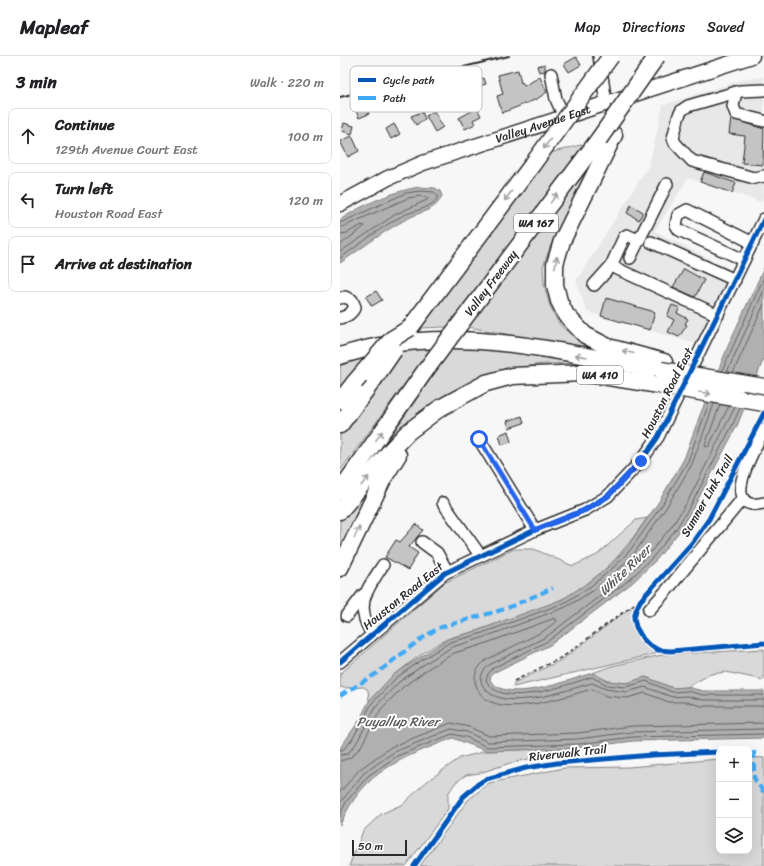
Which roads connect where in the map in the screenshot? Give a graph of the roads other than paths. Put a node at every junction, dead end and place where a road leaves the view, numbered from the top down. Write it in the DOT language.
graph roads {
  1 [pos="599,56"];
  2 [pos="611,56"];
  3 [pos="657,56"];
  4 [pos="667,56"];
  5 [pos="752,56"];
  6 [pos="551,74"];
  7 [pos="764,90"];
  8 [pos="736,92"];
  9 [pos="606,103"];
  10 [pos="564,117"];
  11 [pos="764,121"];
  12 [pos="764,176"];
  13 [pos="667,184"];
  14 [pos="340,204"];
  15 [pos="764,220"];
  16 [pos="638,240"];
  17 [pos="651,242"];
  18 [pos="753,243"];
  19 [pos="630,258"];
  20 [pos="744,260"];
  21 [pos="611,266"];
  22 [pos="735,280"];
  23 [pos="594,285"];
  24 [pos="340,298"];
  25 [pos="718,315"];
  26 [pos="340,318"];
  27 [pos="410,328"];
  28 [pos="340,356"];
  29 [pos="660,372"];
  30 [pos="547,374"];
  31 [pos="764,387"];
  32 [pos="340,401"];
  33 [pos="764,403"];
  34 [pos="340,425"];
  35 [pos="764,430"];
  36 [pos="479,439"];
  37 [pos="340,491"];
  38 [pos="743,498"];
  39 [pos="443,503"];
  40 [pos="764,503"];
  41 [pos="340,511"];
  42 [pos="535,530"];
  43 [pos="422,542"];
  44 [pos="480,555"];
  45 [pos="383,565"];
  46 [pos="340,568"];
  47 [pos="447,571"];
  48 [pos="366,591"];
  49 [pos="649,610"];
  50 [pos="347,616"];
  51 [pos="372,634"];
  52 [pos="340,662"];
  1 -- 9 [label="street"];
  2 -- 27 [label="highway, WA 167, one-way, bridge"];
  37 -- 3 [label="highway, Valley Freeway / WA 167, one-way, bridge"];
  29 -- 4 [label="highway, one-way"];
  5 -- 9 [label="main road, Valley Avenue East"];
  6 -- 10 [label="street"];
  7 -- 8 [label="street"];
  8 -- 11 [label="street"];
  8 -- 12 [label="street"];
  9 -- 10 [label="main road, Valley Avenue East"];
  10 -- 14 [label="main road, Valley Avenue East"];
  13 -- 16 [label="street"];
  15 -- 18 [label="street, Houston Road East"];
  16 -- 19 [label="street"];
  16 -- 21 [label="street"];
  17 -- 22 [label="street"];
  18 -- 20 [label="street, Houston Road East"];
  18 -- 20 [label="street"];
  20 -- 22 [label="street, Houston Road East"];
  21 -- 23 [label="street"];
  21 -- 25 [label="street"];
  22 -- 25 [label="street, Houston Road East"];
  24 -- 26 [label="street"];
  25 -- 42 [label="street, Houston Road East"];
  27 -- 32 [label="highway, bridge"];
  27 -- 34 [label="highway, WA 167, bridge"];
  29 -- 28 [label="highway, one-way"];
  29 -- 30 [label="highway, WA 410"];
  29 -- 31 [label="highway, bridge"];
  29 -- 33 [label="highway, WA 410, one-way, bridge"];
  41 -- 30 [label="highway, one-way"];
  46 -- 30 [label="highway, one-way"];
  35 -- 38 [label="street"];
  36 -- 42 [label="street"];
  38 -- 40 [label="street"];
  38 -- 49 [label="street"];
  39 -- 44 [label="street"];
  42 -- 44 [label="street, Houston Road East"];
  43 -- 47 [label="street"];
  44 -- 47 [label="street, Houston Road East"];
  45 -- 48 [label="street"];
  47 -- 51 [label="street, Houston Road East"];
  48 -- 50 [label="street"];
  48 -- 51 [label="street"];
  51 -- 52 [label="street, Houston Road East"];
}
